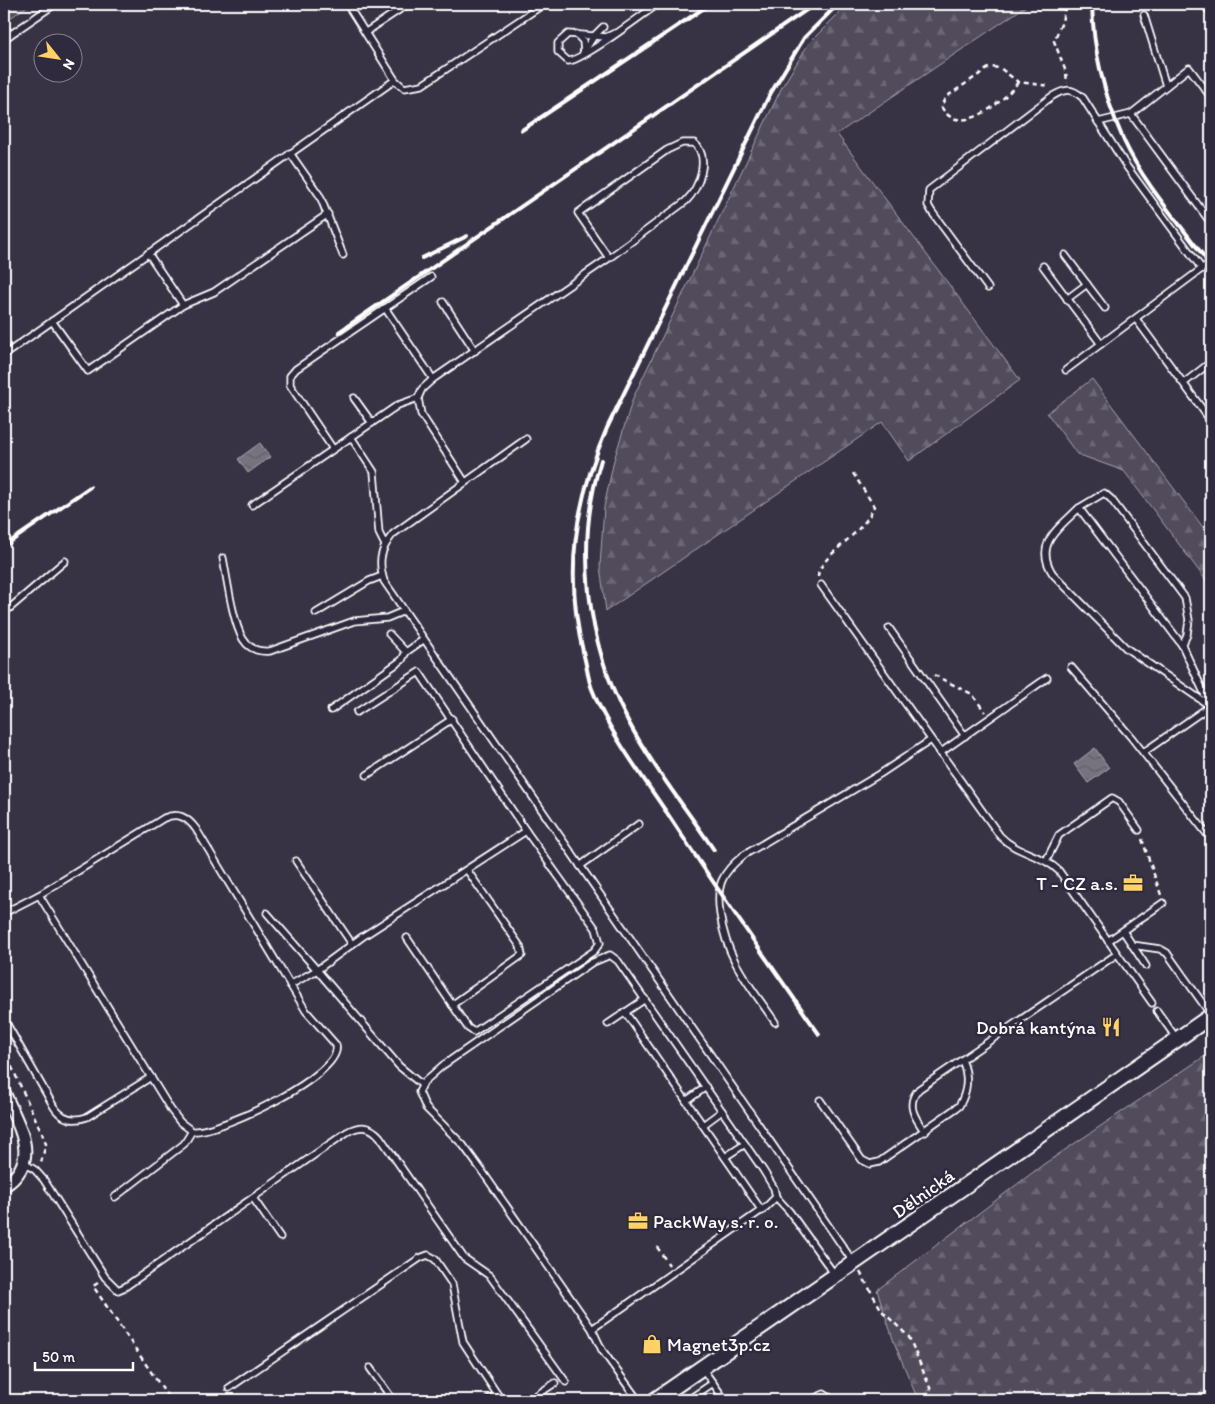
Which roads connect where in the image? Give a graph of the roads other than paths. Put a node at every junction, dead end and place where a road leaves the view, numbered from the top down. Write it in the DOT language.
graph roads {
  1 [pos="55,4"];
  2 [pos="347,4"];
  3 [pos="408,4"];
  4 [pos="544,4"];
  5 [pos="658,4"];
  6 [pos="1202,4"];
  7 [pos="1211,12"];
  8 [pos="1144,15"];
  9 [pos="4,25"];
  10 [pos="603,28"];
  11 [pos="366,32"];
  12 [pos="616,33"];
  13 [pos="572,34"];
  14 [pos="10,35"];
  15 [pos="594,36"];
  16 [pos="4,39"];
  17 [pos="582,55"];
  18 [pos="395,80"];
  19 [pos="1166,86"];
  20 [pos="1211,97"];
  21 [pos="1131,114"];
  22 [pos="1098,122"];
  23 [pos="290,153"];
  24 [pos="328,214"];
  25 [pos="1211,221"];
  26 [pos="148,253"];
  27 [pos="343,255"];
  28 [pos="1065,255"];
  29 [pos="609,258"];
  30 [pos="1211,262"];
  31 [pos="1043,266"];
  32 [pos="1202,268"];
  33 [pos="431,277"];
  34 [pos="1087,284"];
  35 [pos="988,288"];
  36 [pos="1067,298"];
  37 [pos="443,302"];
  38 [pos="183,305"];
  39 [pos="385,308"];
  40 [pos="1105,308"];
  41 [pos="1136,319"];
  42 [pos="52,321"];
  43 [pos="1101,344"];
  44 [pos="475,351"];
  45 [pos="4,355"];
  46 [pos="1211,362"];
  47 [pos="1066,370"];
  48 [pos="434,379"];
  49 [pos="1184,383"];
  50 [pos="354,398"];
  51 [pos="418,398"];
  52 [pos="1211,421"];
  53 [pos="372,423"];
  54 [pos="351,437"];
  55 [pos="526,439"];
  56 [pos="333,450"];
  57 [pos="465,482"];
  58 [pos="252,505"];
  59 [pos="1079,508"];
  60 [pos="385,545"];
  61 [pos="223,558"];
  62 [pos="65,561"];
  63 [pos="382,576"];
  64 [pos="821,585"];
  65 [pos="404,612"];
  66 [pos="4,613"];
  67 [pos="316,613"];
  68 [pos="889,628"];
  69 [pos="389,634"];
  70 [pos="423,640"];
  71 [pos="1182,644"];
  72 [pos="406,652"];
  73 [pos="1071,667"];
  74 [pos="1047,678"];
  75 [pos="1210,707"];
  76 [pos="331,710"];
  77 [pos="357,712"];
  78 [pos="452,719"];
  79 [pos="965,736"];
  80 [pos="931,740"];
  81 [pos="1144,752"];
  82 [pos="940,753"];
  83 [pos="367,775"];
  84 [pos="639,824"];
  85 [pos="1139,830"];
  86 [pos="526,831"];
  87 [pos="1211,839"];
  88 [pos="296,861"];
  89 [pos="1046,861"];
  90 [pos="580,866"];
  91 [pos="467,870"];
  92 [pos="39,895"];
  93 [pos="1164,903"];
  94 [pos="267,913"];
  95 [pos="4,914"];
  96 [pos="1122,931"];
  97 [pos="407,938"];
  98 [pos="1108,940"];
  99 [pos="352,944"];
  100 [pos="1132,946"];
  101 [pos="1117,954"];
  102 [pos="1146,966"];
  103 [pos="318,970"];
  104 [pos="290,985"];
  105 [pos="645,999"];
  106 [pos="1152,1003"];
  107 [pos="452,1005"];
  108 [pos="1158,1011"];
  109 [pos="625,1012"];
  110 [pos="1211,1015"];
  111 [pos="4,1019"];
  112 [pos="775,1022"];
  113 [pos="608,1024"];
  114 [pos="1177,1040"];
  115 [pos="962,1060"];
  116 [pos="150,1077"];
  117 [pos="422,1085"];
  118 [pos="706,1087"];
  119 [pos="4,1092"];
  120 [pos="820,1100"];
  121 [pos="686,1101"];
  122 [pos="722,1111"];
  123 [pos="703,1125"];
  124 [pos="192,1131"];
  125 [pos="924,1132"];
  126 [pos="745,1144"];
  127 [pos="725,1157"];
  128 [pos="24,1163"];
  129 [pos="9,1183"];
  130 [pos="115,1197"];
  131 [pos="776,1197"];
  132 [pos="252,1198"];
  133 [pos="762,1210"];
  134 [pos="280,1237"];
  135 [pos="854,1263"];
  136 [pos="835,1276"];
  137 [pos="592,1329"];
  138 [pos="370,1368"];
  139 [pos="702,1368"];
  140 [pos="566,1382"];
  141 [pos="555,1383"];
  142 [pos="713,1383"];
  143 [pos="229,1388"];
  144 [pos="497,1394"];
  145 [pos="393,1400"];
  146 [pos="488,1400"];
  147 [pos="501,1400"];
  148 [pos="530,1400"];
  149 [pos="638,1400"];
  150 [pos="657,1400"];
  151 [pos="688,1400"];
  152 [pos="725,1400"];
  153 [pos="811,1400"];
  154 [pos="834,1400"];
  1 -- 14 [label="lane"];
  2 -- 11 [label="lane"];
  3 -- 11 [label="lane"];
  4 -- 18 [label="lane"];
  5 -- 12 [label="lane"];
  6 -- 7 [label="lane"];
  8 -- 19 [label="lane"];
  9 -- 14 [label="lane"];
  10 -- 15 [label="lane"];
  11 -- 18 [label="lane"];
  12 -- 15 [label="lane"];
  12 -- 17 [label="lane"];
  13 -- 15 [label="lane"];
  13 -- 17 [label="lane"];
  13 -- 17 [label="lane"];
  14 -- 16 [label="lane"];
  15 -- 17 [label="lane"];
  18 -- 23 [label="lane"];
  19 -- 20 [label="lane"];
  19 -- 21 [label="lane"];
  21 -- 22 [label="lane"];
  21 -- 25 [label="lane"];
  22 -- 32 [label="lane"];
  22 -- 35 [label="lane"];
  23 -- 24 [label="lane"];
  23 -- 26 [label="lane"];
  24 -- 27 [label="lane"];
  24 -- 38 [label="lane"];
  26 -- 38 [label="lane"];
  26 -- 42 [label="lane"];
  28 -- 34 [label="lane"];
  29 -- 29 [label="lane"];
  29 -- 44 [label="lane"];
  30 -- 32 [label="lane"];
  31 -- 36 [label="lane"];
  32 -- 41 [label="lane"];
  33 -- 39 [label="lane"];
  34 -- 36 [label="lane"];
  34 -- 40 [label="lane"];
  36 -- 43 [label="lane"];
  37 -- 44 [label="lane"];
  38 -- 42 [label="lane"];
  39 -- 48 [label="lane"];
  39 -- 56 [label="lane"];
  41 -- 43 [label="lane"];
  41 -- 49 [label="lane"];
  42 -- 45 [label="lane"];
  43 -- 47 [label="lane"];
  44 -- 48 [label="lane"];
  46 -- 49 [label="lane"];
  48 -- 51 [label="lane"];
  49 -- 52 [label="lane"];
  50 -- 53 [label="lane"];
  51 -- 53 [label="lane"];
  51 -- 57 [label="lane"];
  53 -- 54 [label="lane"];
  54 -- 56 [label="lane"];
  54 -- 60 [label="lane"];
  55 -- 57 [label="lane"];
  56 -- 58 [label="lane"];
  57 -- 60 [label="lane"];
  59 -- 71 [label="lane"];
  59 -- 71 [label="lane"];
  59 -- 75 [label="lane"];
  60 -- 63 [label="lane"];
  61 -- 65 [label="lane"];
  62 -- 66 [label="lane"];
  63 -- 65 [label="lane"];
  63 -- 67 [label="lane"];
  64 -- 80 [label="lane"];
  65 -- 70 [label="lane"];
  68 -- 79 [label="lane"];
  69 -- 72 [label="lane"];
  70 -- 72 [label="lane"];
  70 -- 90 [label="lane"];
  71 -- 75 [label="lane"];
  72 -- 76 [label="lane"];
  73 -- 81 [label="lane"];
  74 -- 79 [label="lane"];
  75 -- 81 [label="lane"];
  77 -- 78 [label="lane"];
  78 -- 83 [label="lane"];
  78 -- 86 [label="lane"];
  79 -- 82 [label="lane"];
  80 -- 82 [label="lane"];
  80 -- 112 [label="lane"];
  81 -- 87 [label="lane"];
  82 -- 89 [label="lane"];
  84 -- 90 [label="lane"];
  85 -- 89 [label="lane"];
  86 -- 91 [label="lane"];
  86 -- 107 [label="lane"];
  88 -- 99 [label="lane"];
  89 -- 98 [label="lane"];
  90 -- 135 [label="lane"];
  91 -- 99 [label="lane"];
  91 -- 107 [label="lane"];
  92 -- 95 [label="lane"];
  92 -- 104 [label="lane"];
  92 -- 116 [label="lane"];
  93 -- 96 [label="lane"];
  94 -- 103 [label="lane"];
  96 -- 98 [label="lane"];
  96 -- 100 [label="lane"];
  97 -- 107 [label="lane"];
  98 -- 101 [label="lane"];
  99 -- 103 [label="lane"];
  100 -- 102 [label="lane"];
  100 -- 110 [label="lane"];
  101 -- 106 [label="lane"];
  101 -- 115 [label="lane"];
  103 -- 104 [label="lane"];
  103 -- 117 [label="lane"];
  104 -- 124 [label="lane"];
  105 -- 109 [label="lane"];
  105 -- 117 [label="lane"];
  105 -- 118 [label="lane"];
  108 -- 114 [label="lane"];
  109 -- 113 [label="lane"];
  109 -- 121 [label="lane"];
  110 -- 114 [label="street, Dělnická"];
  111 -- 116 [label="lane"];
  114 -- 135 [label="street, Dělnická"];
  115 -- 125 [label="lane"];
  115 -- 125 [label="lane"];
  116 -- 124 [label="lane"];
  117 -- 137 [label="lane"];
  118 -- 121 [label="lane"];
  118 -- 122 [label="lane"];
  119 -- 128 [label="street"];
  120 -- 125 [label="lane"];
  121 -- 123 [label="lane"];
  122 -- 123 [label="lane"];
  122 -- 126 [label="lane"];
  123 -- 127 [label="lane"];
  124 -- 130 [label="lane"];
  126 -- 127 [label="lane"];
  126 -- 131 [label="lane"];
  127 -- 133 [label="lane"];
  128 -- 129 [label="street"];
  128 -- 132 [label="lane"];
  131 -- 133 [label="lane"];
  131 -- 136 [label="lane"];
  132 -- 134 [label="lane"];
  132 -- 140 [label="lane"];
  133 -- 137 [label="lane"];
  135 -- 136 [label="street, Dělnická"];
  136 -- 139 [label="street, Dělnická"];
  137 -- 149 [label="lane"];
  138 -- 145 [label="lane"];
  139 -- 142 [label="lane"];
  139 -- 150 [label="street, Dělnická"];
  141 -- 148 [label="lane"];
  142 -- 151 [label="lane"];
  142 -- 152 [label="lane"];
  143 -- 144 [label="lane"];
  144 -- 146 [label="lane"];
  144 -- 147 [label="lane"];
  153 -- 154 [label="lane"];
}
